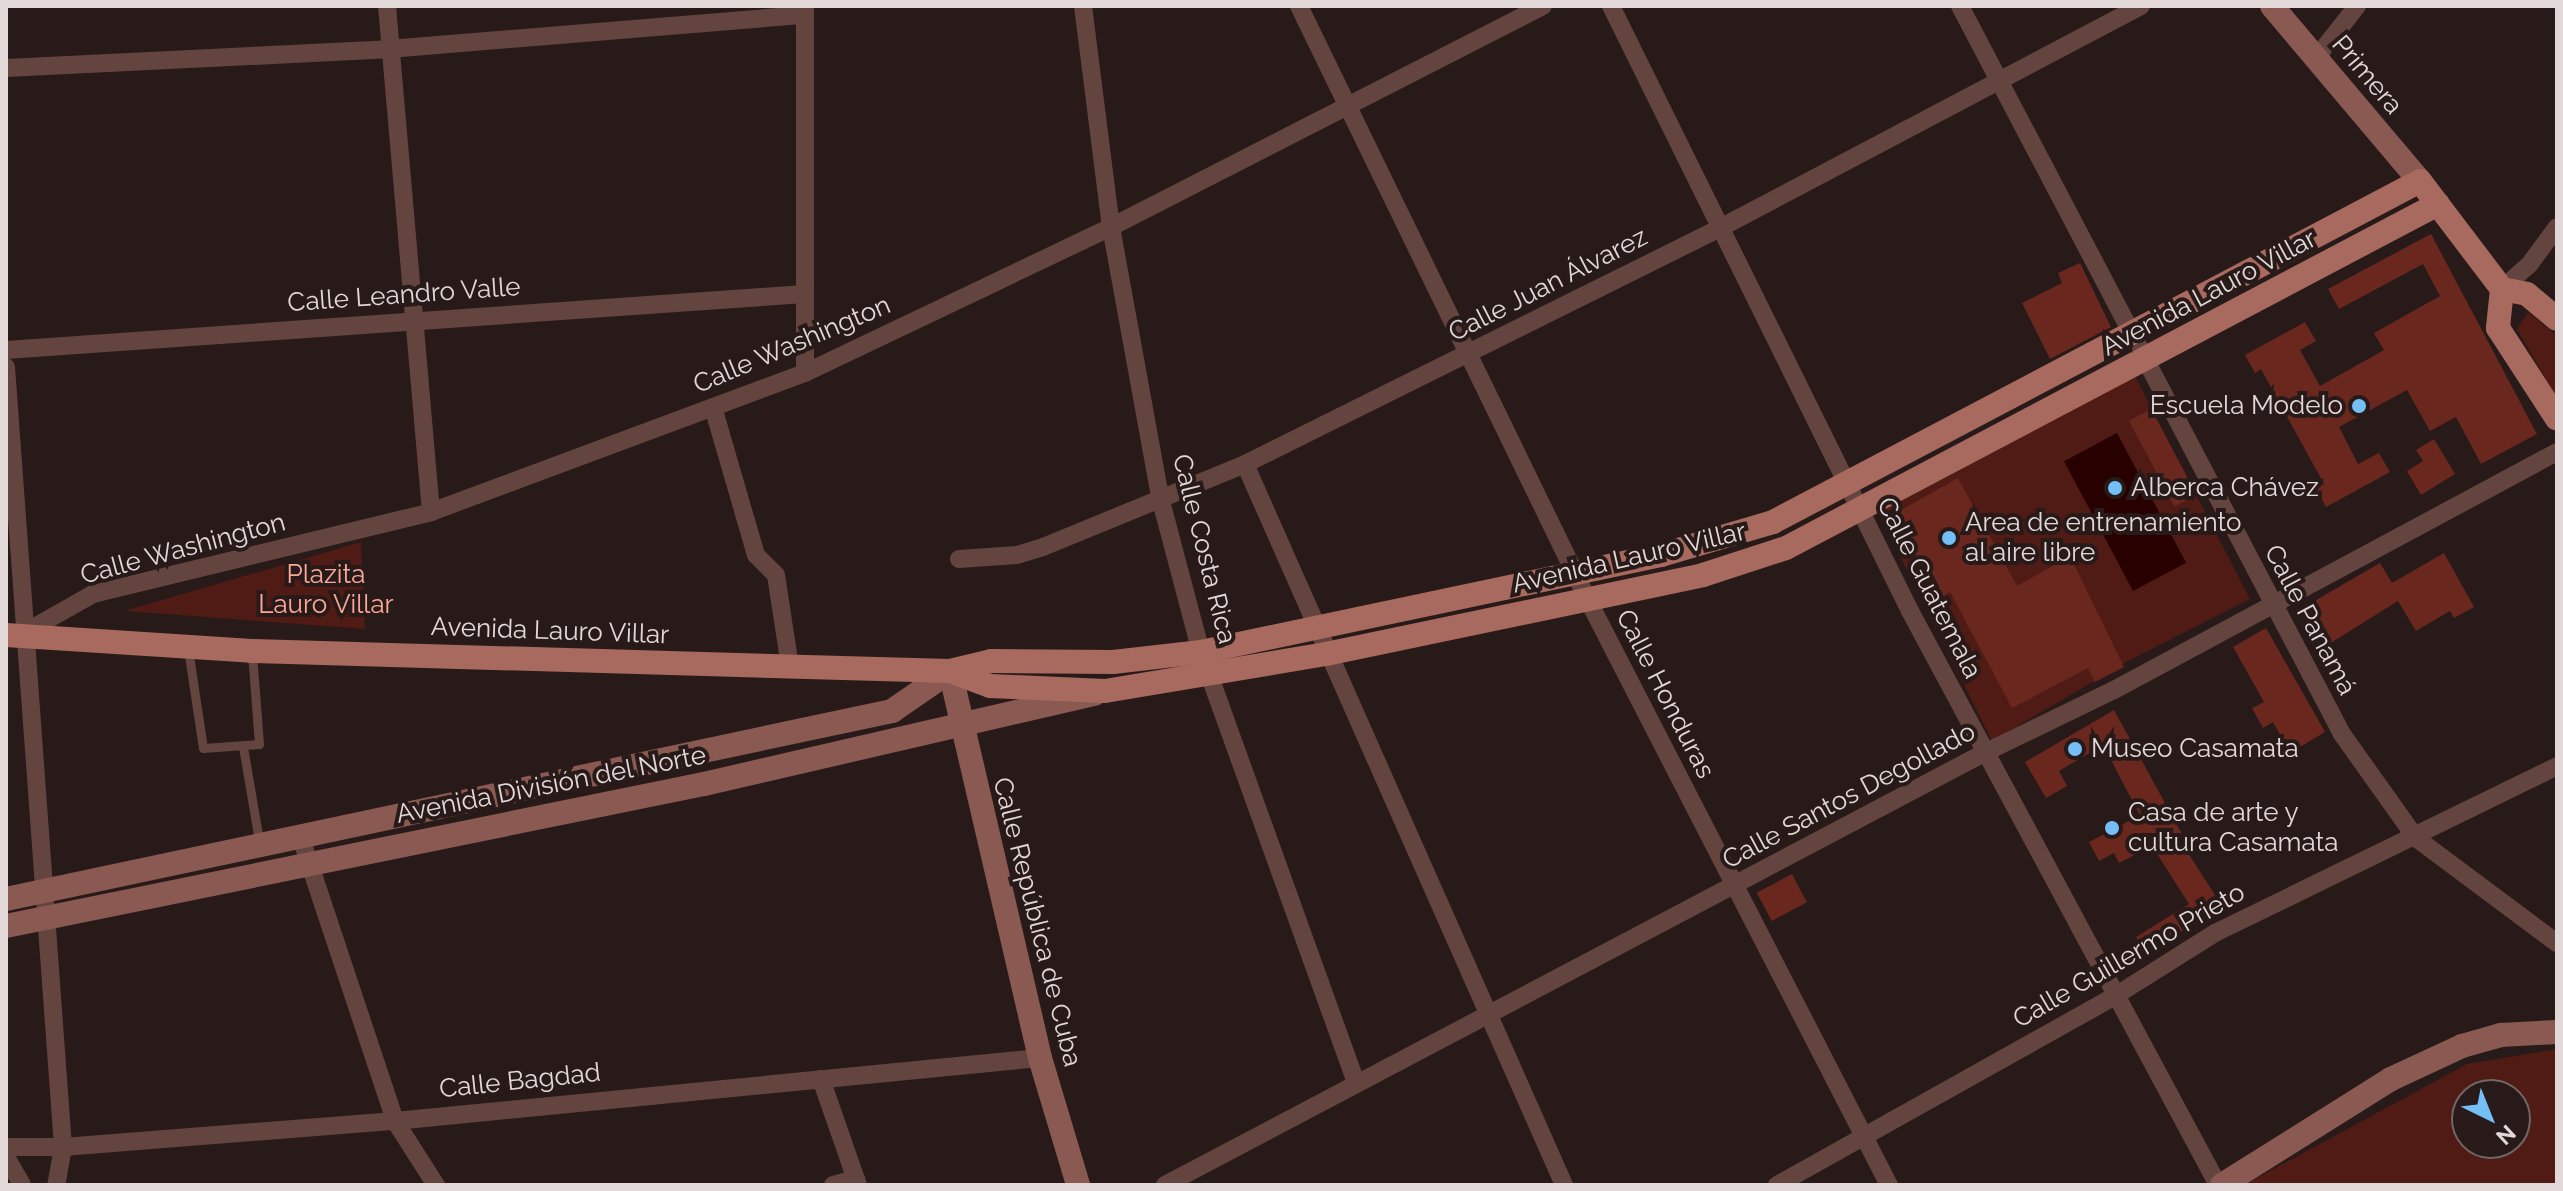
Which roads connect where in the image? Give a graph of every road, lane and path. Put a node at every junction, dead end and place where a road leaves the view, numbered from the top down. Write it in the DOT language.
graph roads {
  1 [pos="387,6"];
  2 [pos="1083,6"];
  3 [pos="1299,6"];
  4 [pos="1543,6"];
  5 [pos="1611,6"];
  6 [pos="1960,6"];
  7 [pos="2141,6"];
  8 [pos="2272,6"];
  9 [pos="2357,6"];
  10 [pos="805,11"];
  11 [pos="389,49"];
  12 [pos="2316,58"];
  13 [pos="6,68"];
  14 [pos="2000,85"];
  15 [pos="1345,104"];
  16 [pos="2420,181"];
  17 [pos="2438,204"];
  18 [pos="1111,227"];
  19 [pos="2557,227"];
  20 [pos="1718,229"];
  21 [pos="2502,289"];
  22 [pos="805,294"];
  23 [pos="2557,319"];
  24 [pos="411,320"];
  25 [pos="2132,335"];
  26 [pos="6,350"];
  27 [pos="1469,353"];
  28 [pos="2144,360"];
  29 [pos="6,367"];
  30 [pos="805,373"];
  31 [pos="713,407"];
  32 [pos="2557,419"];
  33 [pos="2557,452"];
  34 [pos="1245,464"];
  35 [pos="1848,486"];
  36 [pos="1161,501"];
  37 [pos="1860,509"];
  38 [pos="431,512"];
  39 [pos="959,559"];
  40 [pos="1576,573"];
  41 [pos="1587,598"];
  42 [pos="2271,603"];
  43 [pos="1316,627"];
  44 [pos="15,634"];
  45 [pos="187,644"];
  46 [pos="251,651"];
  47 [pos="1201,652"];
  48 [pos="1326,654"];
  49 [pos="790,666"];
  50 [pos="950,671"];
  51 [pos="1211,676"];
  52 [pos="1105,691"];
  53 [pos="960,726"];
  54 [pos="243,747"];
  55 [pos="699,752"];
  56 [pos="1984,753"];
  57 [pos="2557,766"];
  58 [pos="704,784"];
  59 [pos="2416,838"];
  60 [pos="260,846"];
  61 [pos="305,849"];
  62 [pos="1733,887"];
  63 [pos="41,892"];
  64 [pos="6,899"];
  65 [pos="43,917"];
  66 [pos="6,926"];
  67 [pos="2557,943"];
  68 [pos="2115,996"];
  69 [pos="1487,1015"];
  70 [pos="2557,1032"];
  71 [pos="1040,1058"];
  72 [pos="821,1079"];
  73 [pos="1356,1083"];
  74 [pos="395,1121"];
  75 [pos="1864,1138"];
  76 [pos="6,1147"];
  77 [pos="63,1147"];
  78 [pos="6,1157"];
  79 [pos="857,1182"];
  80 [pos="22,1185"];
  81 [pos="56,1185"];
  82 [pos="436,1185"];
  83 [pos="833,1185"];
  84 [pos="1078,1185"];
  85 [pos="1165,1185"];
  86 [pos="1564,1185"];
  87 [pos="1777,1185"];
  88 [pos="1889,1185"];
  89 [pos="2220,1185"];
  1 -- 11 [label="street"];
  2 -- 18 [label="street, Calle Costa Rica"];
  3 -- 15 [label="street, Calle Honduras"];
  4 -- 15 [label="street, Calle Washington"];
  5 -- 20 [label="street, Calle Guatemala"];
  6 -- 14 [label="street, Calle Panamá"];
  7 -- 14 [label="street, Calle Juan Álvarez"];
  8 -- 12 [label="main road, Primera"];
  9 -- 12 [label="street"];
  10 -- 11 [label="street"];
  10 -- 22 [label="street"];
  11 -- 13 [label="street"];
  11 -- 24 [label="street"];
  12 -- 16 [label="main road, Primera"];
  14 -- 20 [label="street, Calle Juan Álvarez"];
  14 -- 25 [label="street, Calle Panamá"];
  15 -- 18 [label="street, Calle Washington"];
  15 -- 27 [label="street, Calle Honduras"];
  16 -- 17 [label="main road"];
  16 -- 25 [label="main road, Avenida Lauro Villar"];
  17 -- 21 [label="main road"];
  17 -- 28 [label="main road, Avenida Lauro Villar"];
  18 -- 30 [label="street, Calle Washington"];
  18 -- 36 [label="street, Calle Costa Rica"];
  19 -- 21 [label="street"];
  20 -- 27 [label="street, Calle Juan Álvarez"];
  20 -- 35 [label="street, Calle Guatemala"];
  21 -- 23 [label="main road"];
  21 -- 32 [label="main road"];
  22 -- 24 [label="street, Calle Leandro Valle"];
  22 -- 30 [label="street"];
  24 -- 26 [label="street, Calle Leandro Valle"];
  24 -- 38 [label="street"];
  25 -- 28 [label="street, Calle Panamá"];
  25 -- 35 [label="main road, Avenida Lauro Villar"];
  27 -- 34 [label="street, Calle Juan Álvarez"];
  27 -- 40 [label="street, Calle Honduras"];
  28 -- 37 [label="main road, Avenida Lauro Villar"];
  28 -- 42 [label="street, Calle Panamá"];
  29 -- 44 [label="street"];
  30 -- 31 [label="street, Calle Washington"];
  31 -- 38 [label="street, Calle Washington"];
  31 -- 49 [label="street"];
  33 -- 42 [label="street, Calle Santos Degollado"];
  34 -- 36 [label="street, Calle Juan Álvarez"];
  34 -- 43 [label="street"];
  35 -- 37 [label="street, Calle Guatemala"];
  35 -- 40 [label="main road, Avenida Lauro Villar"];
  36 -- 39 [label="street, Calle Juan Álvarez"];
  36 -- 47 [label="street, Calle Costa Rica"];
  37 -- 41 [label="main road, Avenida Lauro Villar"];
  37 -- 56 [label="street, Calle Guatemala"];
  38 -- 44 [label="street, Calle Washington"];
  40 -- 41 [label="street, Calle Honduras"];
  40 -- 43 [label="main road, Avenida Lauro Villar"];
  41 -- 48 [label="main road, Avenida Lauro Villar"];
  41 -- 62 [label="street, Calle Honduras"];
  42 -- 56 [label="street, Calle Santos Degollado"];
  42 -- 59 [label="street, Calle Panamá"];
  43 -- 47 [label="main road, Avenida Lauro Villar"];
  43 -- 48 [label="street"];
  44 -- 45 [label="main road, Avenida Lauro Villar"];
  44 -- 63 [label="street"];
  45 -- 46 [label="main road, Avenida Lauro Villar"];
  45 -- 54 [label="lane"];
  46 -- 49 [label="main road, Avenida Lauro Villar"];
  46 -- 54 [label="lane"];
  47 -- 50 [label="main road, Avenida Lauro Villar"];
  47 -- 51 [label="street, Calle Costa Rica"];
  48 -- 51 [label="main road, Avenida Lauro Villar"];
  48 -- 69 [label="street"];
  49 -- 50 [label="main road, Avenida Lauro Villar"];
  50 -- 52 [label="main road, Avenida Lauro Villar"];
  50 -- 53 [label="main road, Calle República de Cuba"];
  50 -- 55 [label="main road, Avenida División del Norte"];
  51 -- 52 [label="main road, Avenida Lauro Villar"];
  51 -- 73 [label="street, Calle Costa Rica"];
  52 -- 53 [label="main road, Avenida División del Norte"];
  53 -- 58 [label="main road, Avenida División del Norte"];
  53 -- 71 [label="main road, Calle República de Cuba"];
  54 -- 60 [label="lane"];
  55 -- 58 [label="main road"];
  55 -- 61 [label="main road, Avenida División del Norte"];
  56 -- 62 [label="street, Calle Santos Degollado"];
  56 -- 68 [label="street, Calle Guatemala"];
  57 -- 59 [label="street, Calle Guillermo Prieto"];
  58 -- 61 [label="main road, Avenida División del Norte"];
  59 -- 67 [label="street, Calle Panamá"];
  59 -- 68 [label="street, Calle Guillermo Prieto"];
  60 -- 61 [label="main road, Avenida División del Norte"];
  60 -- 63 [label="main road, Avenida División del Norte"];
  61 -- 65 [label="main road, Avenida División del Norte"];
  61 -- 74 [label="street"];
  62 -- 69 [label="street, Calle Santos Degollado"];
  62 -- 75 [label="street, Calle Honduras"];
  63 -- 64 [label="main road, Avenida División del Norte"];
  63 -- 65 [label="street"];
  65 -- 66 [label="main road, Avenida División del Norte"];
  65 -- 77 [label="street"];
  68 -- 75 [label="street, Calle Guillermo Prieto"];
  68 -- 89 [label="street, Calle Guatemala"];
  69 -- 73 [label="street, Calle Santos Degollado"];
  69 -- 86 [label="street"];
  70 -- 89 [label="main road"];
  71 -- 72 [label="street, Calle Bagdad"];
  71 -- 84 [label="main road, Calle República de Cuba"];
  72 -- 74 [label="street, Calle Bagdad"];
  72 -- 79 [label="street"];
  73 -- 85 [label="street, Calle Santos Degollado"];
  74 -- 77 [label="street, Calle Bagdad"];
  74 -- 82 [label="street"];
  75 -- 87 [label="street, Calle Guillermo Prieto"];
  75 -- 88 [label="street, Calle Honduras"];
  76 -- 77 [label="street, Calle Bagdad"];
  77 -- 81 [label="street"];
  78 -- 80 [label="street"];
  79 -- 83 [label="street"];
}
